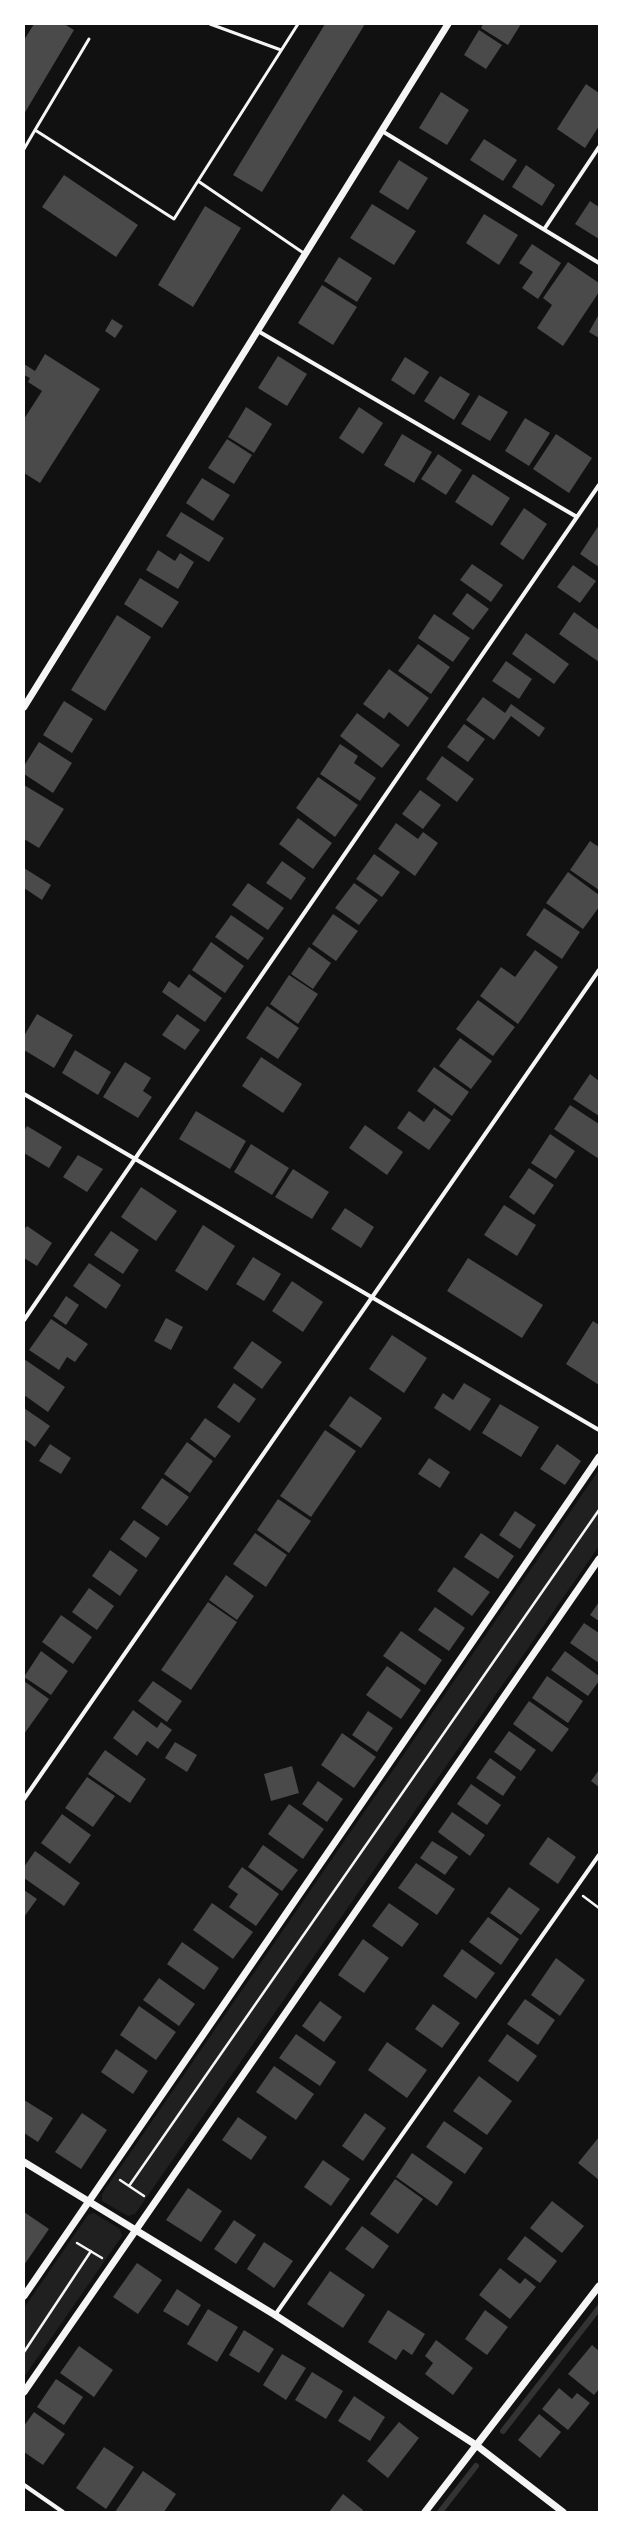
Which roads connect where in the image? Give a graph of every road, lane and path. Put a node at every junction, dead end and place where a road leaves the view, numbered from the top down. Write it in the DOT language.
graph roads {
  1 [pos="210,24"];
  2 [pos="298,24"];
  3 [pos="448,24"];
  4 [pos="89,39"];
  5 [pos="281,50"];
  6 [pos="35,130"];
  7 [pos="382,131"];
  8 [pos="599,147"];
  9 [pos="24,148"];
  10 [pos="198,181"];
  11 [pos="545,228"];
  12 [pos="305,254"];
  13 [pos="599,262"];
  14 [pos="258,330"];
  15 [pos="599,485"];
  16 [pos="577,517"];
  17 [pos="24,707"];
  18 [pos="599,970"];
  19 [pos="24,1094"];
  20 [pos="136,1157"];
  21 [pos="372,1296"];
  22 [pos="24,1320"];
  23 [pos="599,1430"];
  24 [pos="599,1457"];
  25 [pos="599,1510"];
  26 [pos="599,1559"];
  27 [pos="24,1799"];
  28 [pos="599,1855"];
  29 [pos="575,1890"];
  30 [pos="599,1908"];
  31 [pos="24,2162"];
  32 [pos="109,2172"];
  33 [pos="129,2186"];
  34 [pos="89,2202"];
  35 [pos="154,2204"];
  36 [pos="136,2230"];
  37 [pos="65,2236"];
  38 [pos="90,2251"];
  39 [pos="112,2264"];
  40 [pos="599,2286"];
  41 [pos="24,2296"];
  42 [pos="275,2315"];
  43 [pos="24,2352"];
  44 [pos="24,2392"];
  45 [pos="476,2445"];
  46 [pos="24,2485"];
  47 [pos="63,2512"];
  48 [pos="424,2512"];
  49 [pos="564,2512"];
  1 -- 5 [label="lane"];
  2 -- 5 [label="lane"];
  3 -- 7 [label="street"];
  4 -- 6 [label="lane"];
  5 -- 10 [label="lane"];
  6 -- 9 [label="lane"];
  6 -- 10 [label="lane"];
  7 -- 11 [label="street"];
  7 -- 12 [label="street"];
  8 -- 11 [label="street"];
  10 -- 12 [label="lane"];
  11 -- 13 [label="street"];
  12 -- 14 [label="street"];
  14 -- 16 [label="street"];
  14 -- 17 [label="street"];
  15 -- 16 [label="street"];
  16 -- 20 [label="street"];
  18 -- 21 [label="street"];
  19 -- 20 [label="street"];
  20 -- 21 [label="street"];
  20 -- 22 [label="street"];
  21 -- 23 [label="street"];
  21 -- 27 [label="street"];
  24 -- 32 [label="street"];
  25 -- 33 [label="path"];
  26 -- 35 [label="street"];
  28 -- 29 [label="street"];
  29 -- 30 [label="path"];
  29 -- 42 [label="street"];
  31 -- 34 [label="street"];
  32 -- 33 [label="path"];
  32 -- 34 [label="street"];
  33 -- 35 [label="path"];
  34 -- 36 [label="street"];
  34 -- 37 [label="street"];
  35 -- 36 [label="street"];
  36 -- 39 [label="street"];
  36 -- 42 [label="street"];
  37 -- 38 [label="path"];
  37 -- 41 [label="street"];
  38 -- 39 [label="path"];
  38 -- 43 [label="path"];
  39 -- 44 [label="street"];
  40 -- 45 [label="street"];
  42 -- 45 [label="street"];
  45 -- 48 [label="street"];
  45 -- 49 [label="street"];
  46 -- 47 [label="street"];
}
